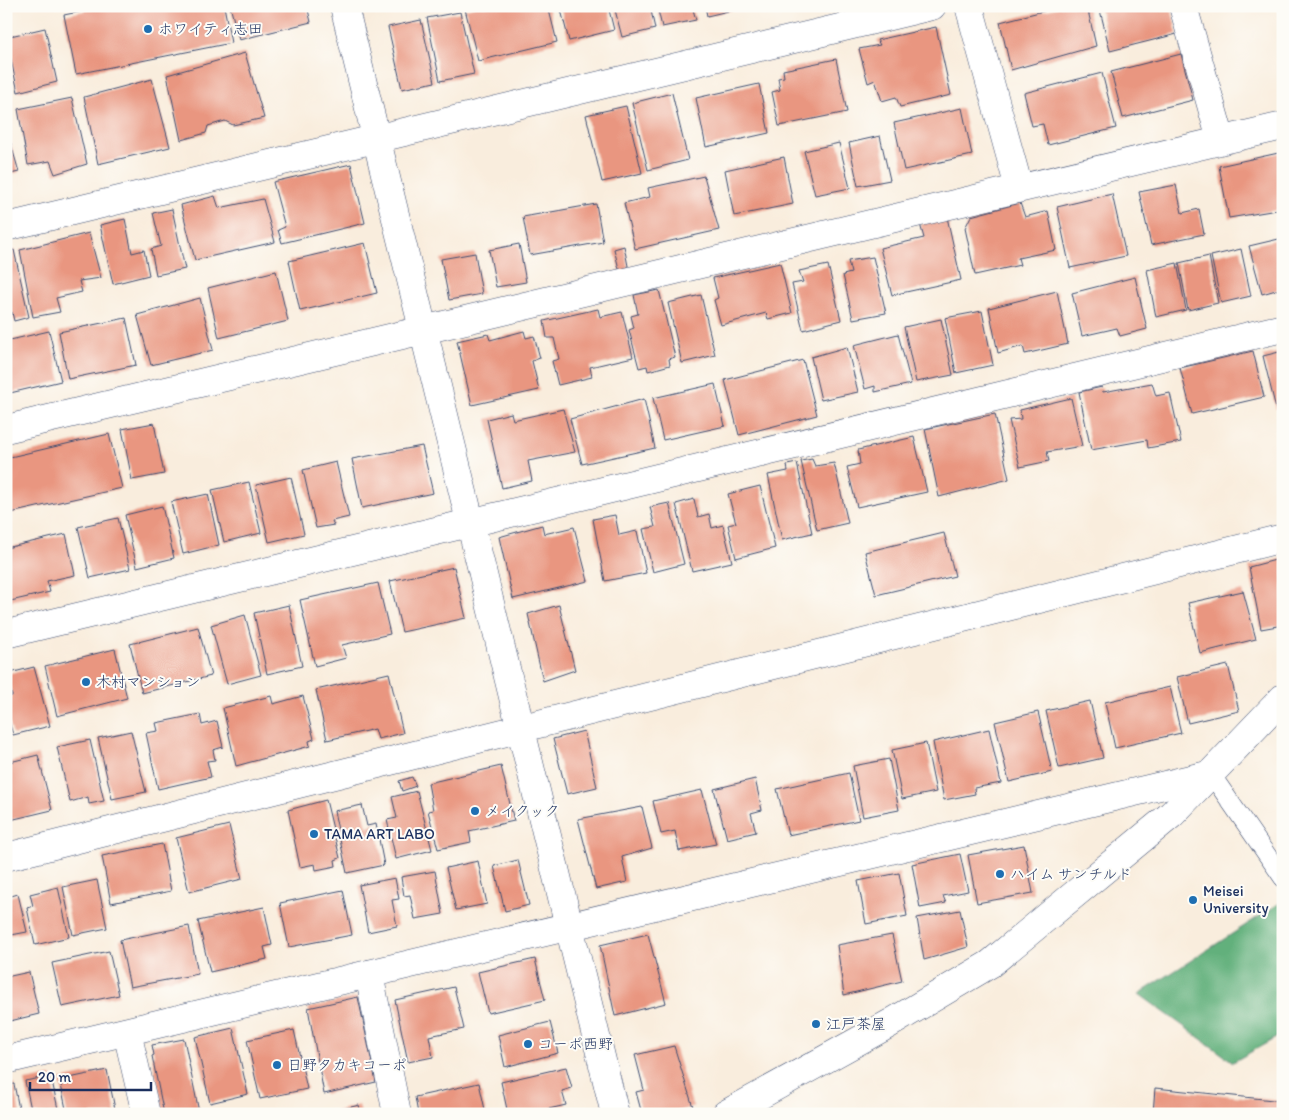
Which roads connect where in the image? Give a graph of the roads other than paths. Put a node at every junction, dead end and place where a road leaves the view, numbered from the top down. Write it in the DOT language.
graph roads {
  1 [pos="344,6"];
  2 [pos="932,6"];
  3 [pos="969,6"];
  4 [pos="1183,6"];
  5 [pos="1283,126"];
  6 [pos="376,139"];
  7 [pos="1221,140"];
  8 [pos="1019,188"];
  9 [pos="6,227"];
  10 [pos="1283,328"];
  11 [pos="423,330"];
  12 [pos="6,429"];
  13 [pos="470,521"];
  14 [pos="1283,538"];
  15 [pos="6,634"];
  16 [pos="1283,698"];
  17 [pos="520,729"];
  18 [pos="1212,774"];
  19 [pos="6,857"];
  20 [pos="1283,878"];
  21 [pos="569,926"];
  22 [pos="369,974"];
  23 [pos="127,1032"];
  24 [pos="6,1060"];
  25 [pos="146,1114"];
  26 [pos="397,1114"];
  27 [pos="615,1114"];
  28 [pos="726,1114"];
  1 -- 6 [label="street"];
  2 -- 6 [label="street"];
  3 -- 8 [label="street"];
  4 -- 7 [label="street"];
  5 -- 7 [label="street"];
  6 -- 9 [label="street"];
  6 -- 11 [label="street"];
  7 -- 8 [label="street"];
  8 -- 11 [label="street"];
  10 -- 13 [label="street"];
  11 -- 12 [label="street"];
  11 -- 13 [label="street"];
  13 -- 15 [label="street"];
  13 -- 17 [label="street"];
  14 -- 17 [label="street"];
  16 -- 18 [label="street"];
  17 -- 19 [label="street"];
  17 -- 21 [label="street"];
  18 -- 20 [label="lane"];
  18 -- 21 [label="street"];
  18 -- 28 [label="street"];
  21 -- 22 [label="street"];
  21 -- 27 [label="street"];
  22 -- 23 [label="street"];
  22 -- 26 [label="street"];
  23 -- 24 [label="street"];
  23 -- 25 [label="street"];
}
